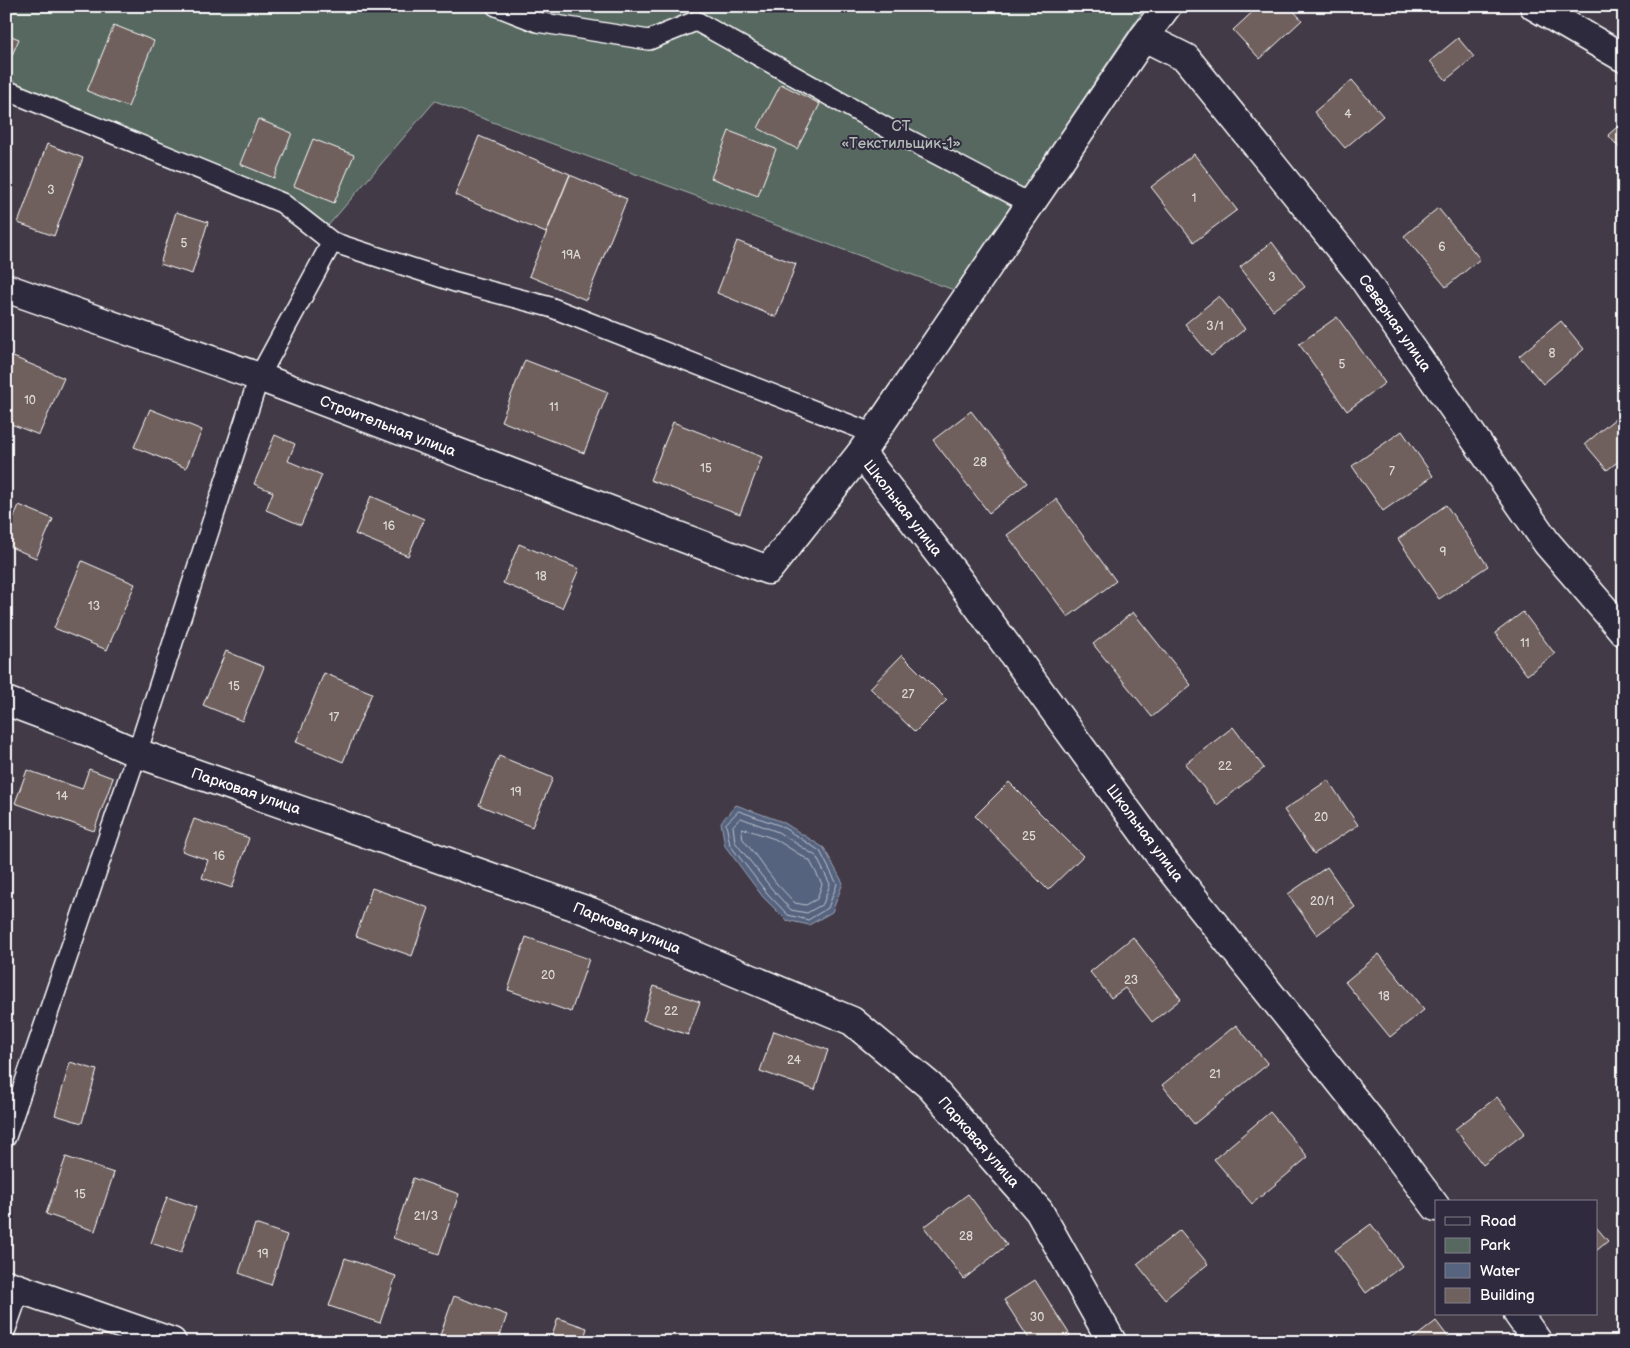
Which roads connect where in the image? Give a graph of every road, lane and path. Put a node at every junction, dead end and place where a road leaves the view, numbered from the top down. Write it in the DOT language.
graph roads {
  1 [pos="496,6"];
  2 [pos="1167,6"];
  3 [pos="1534,6"];
  4 [pos="1144,37"];
  5 [pos="1624,58"];
  6 [pos="6,90"];
  7 [pos="1031,204"];
  8 [pos="332,242"];
  9 [pos="6,288"];
  10 [pos="259,377"];
  11 [pos="868,443"];
  12 [pos="1624,632"];
  13 [pos="6,701"];
  14 [pos="137,754"];
  15 [pos="6,1137"];
  16 [pos="1435,1206"];
  17 [pos="13,1286"];
  18 [pos="1519,1316"];
  19 [pos="6,1328"];
  20 [pos="172,1342"];
  21 [pos="1112,1342"];
  22 [pos="1538,1342"];
  1 -- 7 [label="lane"];
  2 -- 4 [label="street"];
  3 -- 5 [label="street"];
  4 -- 7 [label="street"];
  4 -- 12 [label="street, Северная улица"];
  6 -- 8 [label="lane"];
  7 -- 11 [label="street"];
  8 -- 10 [label="lane"];
  8 -- 11 [label="lane"];
  9 -- 10 [label="street, Строительная улица"];
  10 -- 11 [label="street, Строительная улица"];
  10 -- 14 [label="lane"];
  11 -- 16 [label="street, Школьная улица"];
  13 -- 14 [label="street, Парковая улица"];
  14 -- 15 [label="lane"];
  14 -- 21 [label="street, Парковая улица"];
  17 -- 19 [label="lane"];
  17 -- 20 [label="street"];
  18 -- 22 [label="street"];
}
